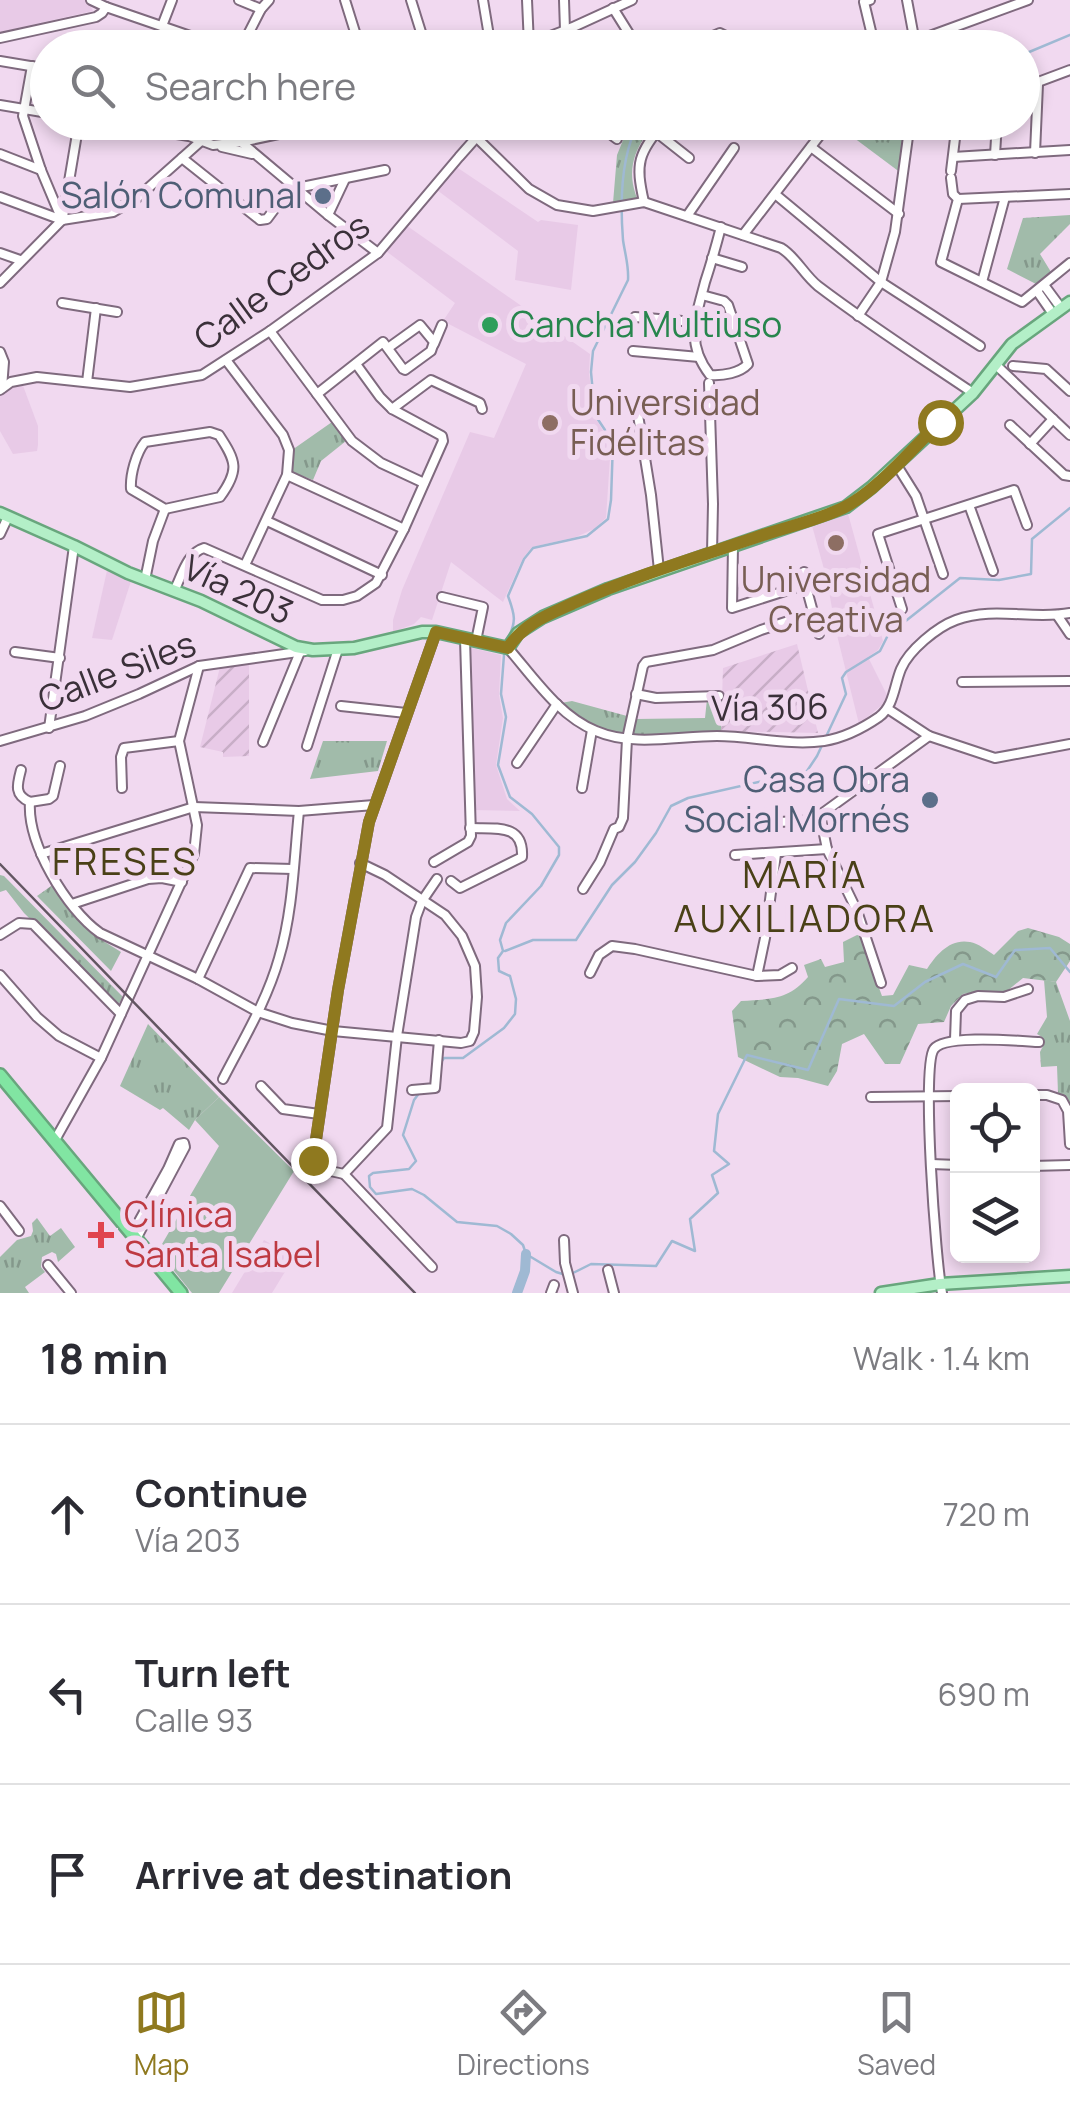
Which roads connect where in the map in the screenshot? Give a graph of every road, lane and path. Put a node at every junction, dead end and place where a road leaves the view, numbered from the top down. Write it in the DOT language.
graph roads {
  1 [pos="91,0"];
  2 [pos="172,0"];
  3 [pos="240,0"];
  4 [pos="269,0"];
  5 [pos="346,0"];
  6 [pos="411,0"];
  7 [pos="484,0"];
  8 [pos="528,0"];
  9 [pos="564,0"];
  10 [pos="632,0"];
  11 [pos="870,0"];
  12 [pos="908,0"];
  13 [pos="1028,0"];
  14 [pos="251,2"];
  15 [pos="106,6"];
  16 [pos="613,8"];
  17 [pos="261,9"];
  18 [pos="162,26"];
  19 [pos="568,29"];
  20 [pos="37,30"];
  21 [pos="173,30"];
  22 [pos="250,30"];
  23 [pos="355,30"];
  24 [pos="420,30"];
  25 [pos="488,30"];
  26 [pos="525,30"];
  27 [pos="627,30"];
  28 [pos="870,30"];
  29 [pos="913,30"];
  30 [pos="952,30"];
  31 [pos="30,31"];
  32 [pos="0,38"];
  33 [pos="0,62"];
  34 [pos="30,66"];
  35 [pos="1070,70"];
  36 [pos="30,77"];
  37 [pos="1040,83"];
  38 [pos="0,105"];
  39 [pos="24,109"];
  40 [pos="30,110"];
  41 [pos="30,137"];
  42 [pos="31,140"];
  43 [pos="76,140"];
  44 [pos="213,140"];
  45 [pos="250,140"];
  46 [pos="474,140"];
  47 [pos="478,140"];
  48 [pos="651,140"];
  49 [pos="666,140"];
  50 [pos="816,140"];
  51 [pos="908,140"];
  52 [pos="955,140"];
  53 [pos="996,140"];
  54 [pos="1036,140"];
  55 [pos="201,141"];
  56 [pos="241,142"];
  57 [pos="213,144"];
  58 [pos="811,146"];
  59 [pos="734,148"];
  60 [pos="1070,150"];
  61 [pos="1035,153"];
  62 [pos="0,154"];
  63 [pos="996,155"];
  64 [pos="256,156"];
  65 [pos="182,158"];
  66 [pos="688,158"];
  67 [pos="953,158"];
  68 [pos="41,170"];
  69 [pos="386,170"];
  70 [pos="344,179"];
  71 [pos="295,186"];
  72 [pos="775,194"];
  73 [pos="1070,194"];
  74 [pos="0,197"];
  75 [pos="1005,197"];
  76 [pos="958,199"];
  77 [pos="644,202"];
  78 [pos="899,214"];
  79 [pos="328,216"];
  80 [pos="687,216"];
  81 [pos="62,220"];
  82 [pos="720,228"];
  83 [pos="743,235"];
  84 [pos="0,253"];
  85 [pos="378,253"];
  86 [pos="712,258"];
  87 [pos="20,260"];
  88 [pos="1070,263"];
  89 [pos="742,266"];
  90 [pos="0,282"];
  91 [pos="881,282"];
  92 [pos="982,282"];
  93 [pos="1041,288"];
  94 [pos="702,295"];
  95 [pos="62,303"];
  96 [pos="96,308"];
  97 [pos="1062,308"];
  98 [pos="117,312"];
  99 [pos="858,316"];
  100 [pos="635,317"];
  101 [pos="694,322"];
  102 [pos="442,326"];
  103 [pos="270,331"];
  104 [pos="385,345"];
  105 [pos="434,345"];
  106 [pos="980,346"];
  107 [pos="633,351"];
  108 [pos="0,352"];
  109 [pos="699,357"];
  110 [pos="226,360"];
  111 [pos="356,364"];
  112 [pos="996,365"];
  113 [pos="1014,366"];
  114 [pos="87,382"];
  115 [pos="709,383"];
  116 [pos="1,389"];
  117 [pos="1070,391"];
  118 [pos="972,392"];
  119 [pos="316,394"];
  120 [pos="392,409"];
  121 [pos="482,409"];
  122 [pos="638,415"];
  123 [pos="1053,419"];
  124 [pos="1010,426"];
  125 [pos="1070,435"];
  126 [pos="1030,444"];
  127 [pos="896,464"];
  128 [pos="287,476"];
  129 [pos="1070,476"];
  130 [pos="424,483"];
  131 [pos="968,506"];
  132 [pos="165,509"];
  133 [pos="4,515"];
  134 [pos="923,519"];
  135 [pos="267,521"];
  136 [pos="1027,524"];
  137 [pos="404,529"];
  138 [pos="0,534"];
  139 [pos="74,546"];
  140 [pos="733,546"];
  141 [pos="712,553"];
  142 [pos="245,565"];
  143 [pos="659,570"];
  144 [pos="994,571"];
  145 [pos="804,572"];
  146 [pos="382,574"];
  147 [pos="943,574"];
  148 [pos="144,580"];
  149 [pos="174,589"];
  150 [pos="807,590"];
  151 [pos="442,597"];
  152 [pos="902,609"];
  153 [pos="1070,613"];
  154 [pos="813,614"];
  155 [pos="1057,616"];
  156 [pos="436,632"];
  157 [pos="819,634"];
  158 [pos="1070,634"];
  159 [pos="470,640"];
  160 [pos="282,642"];
  161 [pos="508,648"];
  162 [pos="338,649"];
  163 [pos="313,650"];
  164 [pos="15,652"];
  165 [pos="300,652"];
  166 [pos="278,654"];
  167 [pos="60,658"];
  168 [pos="198,666"];
  169 [pos="1070,681"];
  170 [pos="962,682"];
  171 [pos="636,694"];
  172 [pos="719,696"];
  173 [pos="557,704"];
  174 [pos="341,706"];
  175 [pos="888,709"];
  176 [pos="406,713"];
  177 [pos="50,728"];
  178 [pos="592,730"];
  179 [pos="929,736"];
  180 [pos="627,739"];
  181 [pos="179,741"];
  182 [pos="0,742"];
  183 [pos="263,742"];
  184 [pos="1070,744"];
  185 [pos="307,746"];
  186 [pos="517,763"];
  187 [pos="60,766"];
  188 [pos="21,770"];
  189 [pos="122,788"];
  190 [pos="582,788"];
  191 [pos="30,802"];
  192 [pos="374,804"];
  193 [pos="194,807"];
  194 [pos="299,810"];
  195 [pos="820,817"];
  196 [pos="755,822"];
  197 [pos="470,828"];
  198 [pos="827,849"];
  199 [pos="41,854"];
  200 [pos="776,854"];
  201 [pos="735,856"];
  202 [pos="434,862"];
  203 [pos="360,863"];
  204 [pos="293,869"];
  205 [pos="437,879"];
  206 [pos="451,881"];
  207 [pos="182,882"];
  208 [pos="583,889"];
  209 [pos="422,901"];
  210 [pos="72,904"];
  211 [pos="0,936"];
  212 [pos="147,956"];
  213 [pos="792,968"];
  214 [pos="590,973"];
  215 [pos="0,975"];
  216 [pos="757,976"];
  217 [pos="198,979"];
  218 [pos="881,983"];
  219 [pos="1028,988"];
  220 [pos="258,1012"];
  221 [pos="121,1014"];
  222 [pos="333,1031"];
  223 [pos="397,1036"];
  224 [pos="439,1040"];
  225 [pos="955,1040"];
  226 [pos="1039,1042"];
  227 [pos="101,1058"];
  228 [pos="1,1078"];
  229 [pos="223,1079"];
  230 [pos="260,1086"];
  231 [pos="412,1090"];
  232 [pos="929,1096"];
  233 [pos="950,1096"];
  234 [pos="1040,1096"];
  235 [pos="871,1097"];
  236 [pos="1068,1111"];
  237 [pos="320,1114"];
  238 [pos="54,1140"];
  239 [pos="1070,1144"];
  240 [pos="931,1164"];
  241 [pos="950,1165"];
  242 [pos="1040,1166"];
  243 [pos="1070,1166"];
  244 [pos="170,1170"];
  245 [pos="344,1174"];
  246 [pos="0,1206"];
  247 [pos="20,1230"];
  248 [pos="134,1236"];
  249 [pos="564,1240"];
  250 [pos="48,1265"];
  251 [pos="432,1267"];
  252 [pos="608,1270"];
  253 [pos="1070,1276"];
  254 [pos="941,1288"];
  255 [pos="71,1293"];
  256 [pos="181,1293"];
  257 [pos="573,1293"];
  258 [pos="614,1293"];
  259 [pos="881,1293"];
  1 -- 15 [label="street"];
  2 -- 18 [label="street"];
  3 -- 14 [label="street"];
  4 -- 17 [label="street"];
  5 -- 23 [label="street"];
  6 -- 24 [label="street"];
  7 -- 25 [label="street"];
  8 -- 26 [label="street"];
  9 -- 19 [label="street"];
  10 -- 16 [label="street"];
  11 -- 28 [label="street"];
  12 -- 29 [label="street"];
  13 -- 30 [label="street"];
  14 -- 17 [label="street"];
  15 -- 18 [label="street"];
  15 -- 20 [label="street"];
  16 -- 19 [label="street"];
  16 -- 27 [label="street"];
  17 -- 22 [label="street"];
  18 -- 21 [label="street"];
  31 -- 32 [label="street"];
  33 -- 34 [label="street"];
  35 -- 37 [label="street"];
  36 -- 39 [label="street"];
  38 -- 39 [label="street"];
  39 -- 40 [label="street"];
  39 -- 41 [label="street"];
  42 -- 68 [label="street"];
  43 -- 81 [label="street"];
  44 -- 57 [label="street"];
  45 -- 56 [label="street"];
  46 -- 85 [label="street, Calle Cedros"];
  47 -- 77 [label="street"];
  48 -- 77 [label="street"];
  49 -- 66 [label="street"];
  50 -- 58 [label="street"];
  51 -- 78 [label="street"];
  52 -- 67 [label="street"];
  53 -- 63 [label="street"];
  54 -- 61 [label="street"];
  55 -- 57 [label="street"];
  55 -- 65 [label="street"];
  56 -- 57 [label="street"];
  56 -- 64 [label="street"];
  57 -- 64 [label="street"];
  58 -- 72 [label="street"];
  58 -- 78 [label="street"];
  59 -- 80 [label="street"];
  60 -- 61 [label="street"];
  61 -- 63 [label="street"];
  62 -- 68 [label="street"];
  63 -- 67 [label="street"];
  64 -- 71 [label="street"];
  65 -- 71 [label="street"];
  65 -- 81 [label="street"];
  67 -- 76 [label="street"];
  68 -- 81 [label="street"];
  69 -- 70 [label="street"];
  70 -- 71 [label="street"];
  70 -- 79 [label="street"];
  71 -- 79 [label="street"];
  72 -- 83 [label="street"];
  72 -- 91 [label="street"];
  73 -- 75 [label="street"];
  74 -- 81 [label="street"];
  75 -- 76 [label="street"];
  75 -- 92 [label="street"];
  76 -- 92 [label="street"];
  77 -- 80 [label="street"];
  78 -- 91 [label="street"];
  79 -- 85 [label="street"];
  80 -- 82 [label="street"];
  81 -- 87 [label="street"];
  82 -- 83 [label="street"];
  82 -- 86 [label="street"];
  83 -- 99 [label="street"];
  84 -- 87 [label="street"];
  85 -- 103 [label="street, Calle Cedros"];
  86 -- 89 [label="street"];
  86 -- 94 [label="street"];
  87 -- 90 [label="street"];
  88 -- 93 [label="street"];
  91 -- 99 [label="street"];
  91 -- 106 [label="street"];
  92 -- 93 [label="street"];
  93 -- 97 [label="street"];
  94 -- 101 [label="street"];
  94 -- 109 [label="street"];
  95 -- 96 [label="street"];
  96 -- 98 [label="street"];
  96 -- 114 [label="street"];
  97 -- 112 [label="main road"];
  99 -- 118 [label="street"];
  100 -- 101 [label="street"];
  101 -- 109 [label="street"];
  102 -- 105 [label="street"];
  103 -- 110 [label="street, Calle Cedros"];
  103 -- 119 [label="street"];
  104 -- 105 [label="street"];
  104 -- 105 [label="street"];
  104 -- 111 [label="street"];
  107 -- 109 [label="street"];
  108 -- 116 [label="street"];
  110 -- 114 [label="street, Calle Cedros"];
  110 -- 128 [label="street"];
  111 -- 119 [label="street"];
  111 -- 120 [label="street"];
  112 -- 118 [label="main road"];
  112 -- 123 [label="street"];
  113 -- 117 [label="street"];
  114 -- 116 [label="street, Calle Cedros"];
  115 -- 141 [label="street"];
  118 -- 127 [label="main road"];
  119 -- 130 [label="street"];
  120 -- 121 [label="street"];
  120 -- 130 [label="street"];
  122 -- 143 [label="street"];
  123 -- 125 [label="street"];
  123 -- 126 [label="street"];
  124 -- 126 [label="street"];
  126 -- 129 [label="street"];
  127 -- 134 [label="street"];
  127 -- 140 [label="main road"];
  128 -- 135 [label="street"];
  128 -- 137 [label="street"];
  130 -- 137 [label="street"];
  131 -- 134 [label="street"];
  131 -- 136 [label="street"];
  131 -- 144 [label="street"];
  132 -- 132 [label="street"];
  132 -- 148 [label="street"];
  133 -- 138 [label="street"];
  133 -- 139 [label="main road, Vía 203"];
  134 -- 147 [label="street"];
  134 -- 152 [label="street"];
  135 -- 142 [label="street"];
  135 -- 146 [label="street"];
  137 -- 146 [label="street"];
  139 -- 148 [label="main road, Vía 203"];
  139 -- 167 [label="street"];
  140 -- 141 [label="main road"];
  140 -- 145 [label="street"];
  141 -- 143 [label="main road"];
  142 -- 146 [label="street"];
  142 -- 149 [label="street"];
  143 -- 161 [label="main road"];
  148 -- 149 [label="main road, Vía 203"];
  149 -- 160 [label="main road, Vía 203"];
  150 -- 154 [label="street"];
  151 -- 159 [label="street"];
  153 -- 155 [label="street"];
  154 -- 157 [label="street"];
  154 -- 171 [label="street"];
  155 -- 158 [label="street"];
  155 -- 175 [label="street"];
  156 -- 159 [label="main road, Vía 203"];
  156 -- 162 [label="main road, Vía 203"];
  156 -- 176 [label="street"];
  159 -- 161 [label="main road, Vía 203"];
  159 -- 197 [label="street"];
  160 -- 163 [label="main road, Vía 203"];
  160 -- 166 [label="main road"];
  161 -- 173 [label="street, Vía 306"];
  162 -- 163 [label="main road, Vía 203"];
  162 -- 185 [label="street"];
  163 -- 165 [label="street, Calle Siles"];
  164 -- 167 [label="street"];
  165 -- 166 [label="street, Calle Siles"];
  165 -- 183 [label="street"];
  166 -- 168 [label="street, Calle Siles"];
  167 -- 177 [label="street"];
  168 -- 177 [label="street, Calle Siles"];
  168 -- 181 [label="street"];
  169 -- 170 [label="street"];
  171 -- 172 [label="street"];
  171 -- 180 [label="street"];
  173 -- 178 [label="street, Vía 306"];
  173 -- 186 [label="street"];
  174 -- 176 [label="street"];
  175 -- 179 [label="street"];
  175 -- 180 [label="street, Vía 306"];
  176 -- 192 [label="street"];
  177 -- 182 [label="street, Calle Siles"];
  178 -- 180 [label="street, Vía 306"];
  178 -- 190 [label="street"];
  179 -- 184 [label="street"];
  179 -- 195 [label="street"];
  180 -- 208 [label="street"];
  181 -- 189 [label="street"];
  181 -- 193 [label="street"];
  187 -- 191 [label="street"];
  188 -- 191 [label="street"];
  191 -- 199 [label="street"];
  192 -- 194 [label="street"];
  192 -- 203 [label="street"];
  193 -- 194 [label="street"];
  193 -- 199 [label="street"];
  193 -- 207 [label="street"];
  194 -- 204 [label="street"];
  195 -- 196 [label="street"];
  195 -- 198 [label="street"];
  197 -- 202 [label="street"];
  197 -- 206 [label="street"];
  198 -- 200 [label="street"];
  198 -- 218 [label="street"];
  199 -- 210 [label="street"];
  200 -- 201 [label="street"];
  200 -- 216 [label="street"];
  203 -- 209 [label="street"];
  203 -- 222 [label="street"];
  204 -- 217 [label="street"];
  204 -- 220 [label="street"];
  205 -- 209 [label="street"];
  207 -- 210 [label="street"];
  207 -- 212 [label="street"];
  209 -- 223 [label="street"];
  209 -- 224 [label="street"];
  210 -- 212 [label="street"];
  211 -- 221 [label="street"];
  212 -- 217 [label="street"];
  212 -- 221 [label="street"];
  213 -- 216 [label="street"];
  214 -- 216 [label="street"];
  215 -- 227 [label="street"];
  217 -- 220 [label="street"];
  219 -- 225 [label="street"];
  220 -- 222 [label="street"];
  220 -- 229 [label="street"];
  221 -- 227 [label="street"];
  222 -- 223 [label="street"];
  222 -- 237 [label="street"];
  223 -- 224 [label="street"];
  223 -- 245 [label="street"];
  224 -- 231 [label="street"];
  225 -- 226 [label="street"];
  225 -- 232 [label="street"];
  227 -- 238 [label="street"];
  228 -- 238 [label="highway"];
  230 -- 237 [label="street"];
  232 -- 233 [label="street"];
  232 -- 235 [label="street"];
  232 -- 240 [label="street"];
  234 -- 236 [label="street"];
  236 -- 239 [label="street"];
  237 -- 245 [label="street"];
  238 -- 248 [label="highway"];
  240 -- 241 [label="street"];
  240 -- 254 [label="street"];
  242 -- 243 [label="street"];
  244 -- 248 [label="street"];
  245 -- 251 [label="street"];
  246 -- 247 [label="street"];
  248 -- 256 [label="highway"];
  249 -- 257 [label="street"];
  250 -- 255 [label="street"];
  252 -- 258 [label="street"];
  253 -- 254 [label="main road"];
  254 -- 259 [label="main road"];
}
